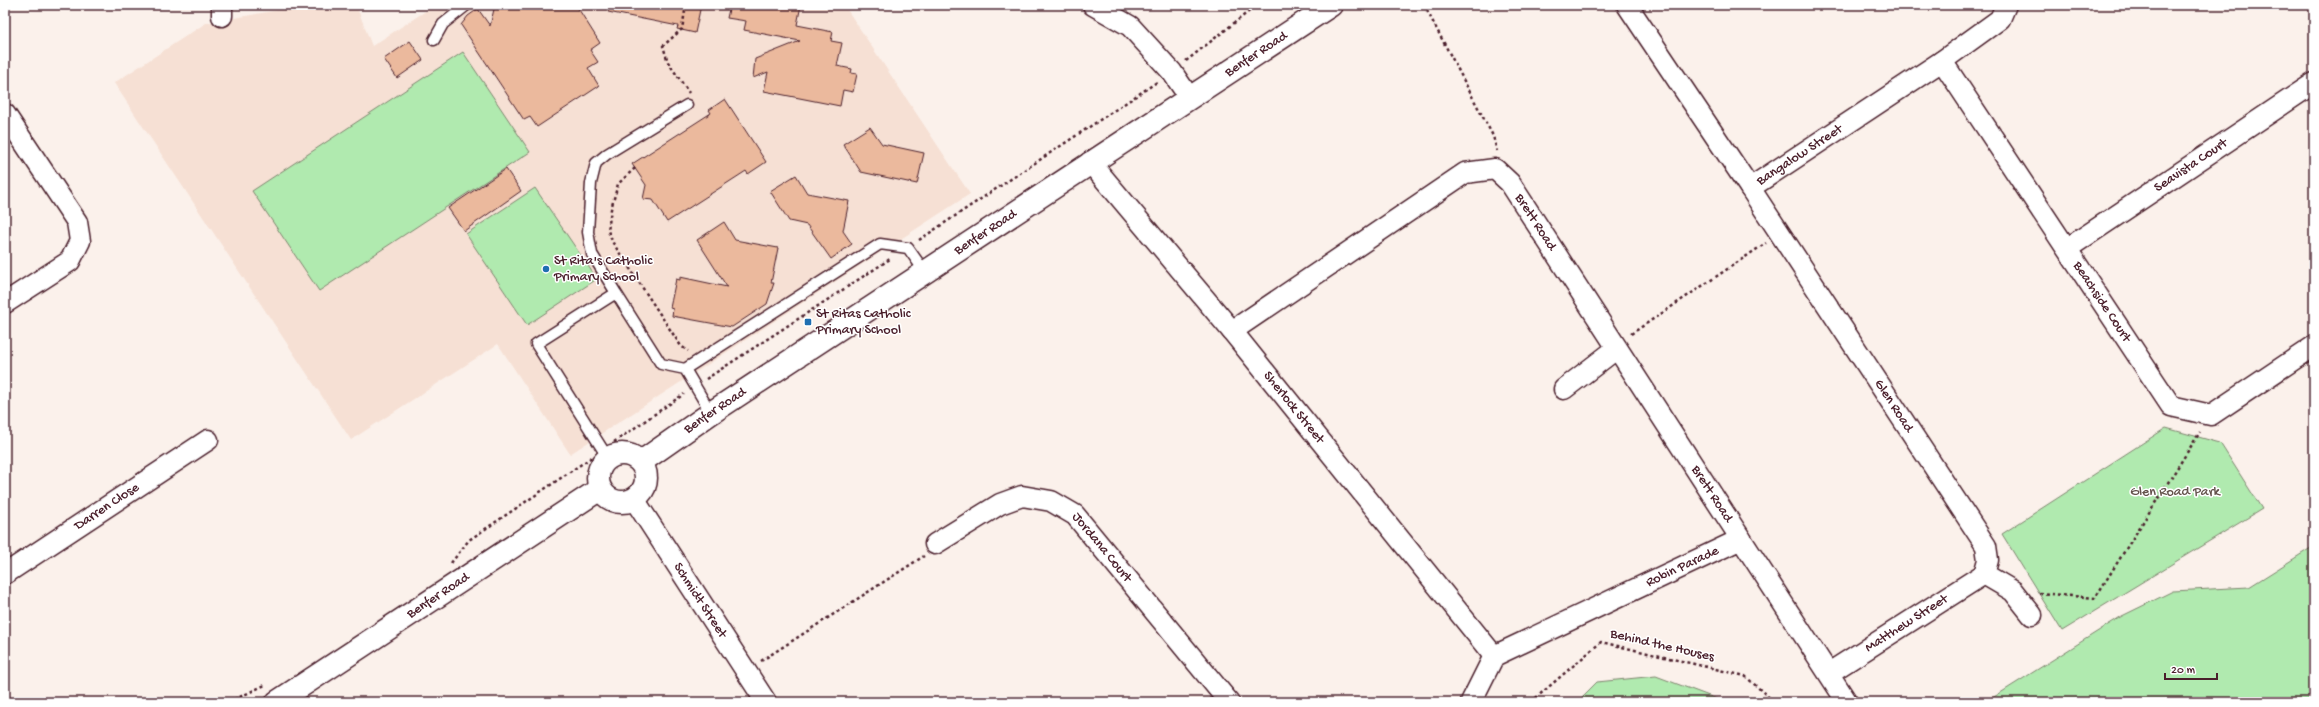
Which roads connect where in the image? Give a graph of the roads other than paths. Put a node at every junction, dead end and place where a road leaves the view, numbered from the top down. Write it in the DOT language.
graph roads {
  1 [pos="467,5"];
  2 [pos="1093,5"];
  3 [pos="1331,5"];
  4 [pos="1627,5"];
  5 [pos="2006,5"];
  6 [pos="434,40"];
  7 [pos="1942,60"];
  8 [pos="2314,83"];
  9 [pos="1189,97"];
  10 [pos="687,105"];
  11 [pos="5,114"];
  12 [pos="1090,162"];
  13 [pos="1750,188"];
  14 [pos="2068,248"];
  15 [pos="924,272"];
  16 [pos="616,293"];
  17 [pos="5,303"];
  18 [pos="1232,331"];
  19 [pos="2314,346"];
  20 [pos="1616,350"];
  21 [pos="685,370"];
  22 [pos="1564,389"];
  23 [pos="711,413"];
  24 [pos="208,440"];
  25 [pos="605,454"];
  26 [pos="641,462"];
  27 [pos="600,489"];
  28 [pos="634,499"];
  29 [pos="1741,539"];
  30 [pos="935,544"];
  31 [pos="5,574"];
  32 [pos="1984,574"];
  33 [pos="2032,616"];
  34 [pos="1494,656"];
  35 [pos="1829,673"];
  36 [pos="273,692"];
  37 [pos="766,702"];
  38 [pos="1229,702"];
  39 [pos="1471,702"];
  40 [pos="1847,702"];
  1 -- 6 [label="lane"];
  2 -- 9 [label="street"];
  3 -- 9 [label="street, Benfer Road"];
  4 -- 13 [label="street, Bangalow Street"];
  5 -- 7 [label="street, Bangalow Street"];
  7 -- 13 [label="street, Bangalow Street"];
  7 -- 14 [label="street, Beachside Court"];
  8 -- 14 [label="street, Seavista Court"];
  9 -- 12 [label="street, Benfer Road"];
  10 -- 16 [label="lane"];
  11 -- 17 [label="street"];
  12 -- 15 [label="street, Benfer Road"];
  12 -- 18 [label="street, Sherlock Street"];
  13 -- 32 [label="street, Glen Road"];
  14 -- 19 [label="street, Beachside Court"];
  15 -- 21 [label="lane"];
  15 -- 23 [label="street, Benfer Road"];
  16 -- 21 [label="lane"];
  16 -- 25 [label="lane"];
  18 -- 20 [label="street, Brett Road"];
  18 -- 34 [label="street, Sherlock Street"];
  20 -- 22 [label="street"];
  20 -- 29 [label="street, Brett Road"];
  21 -- 23 [label="lane"];
  23 -- 26 [label="street, Benfer Road"];
  24 -- 31 [label="street, Darren Close"];
  25 -- 26 [label="street"];
  25 -- 27 [label="street"];
  26 -- 28 [label="street"];
  27 -- 28 [label="street"];
  27 -- 36 [label="street, Benfer Road"];
  28 -- 37 [label="street, Schmidt Street"];
  29 -- 34 [label="street, Robin Parade"];
  29 -- 35 [label="street"];
  30 -- 38 [label="street, Jordana Court"];
  32 -- 33 [label="street"];
  32 -- 35 [label="street, Matthew Street"];
  34 -- 39 [label="street"];
  35 -- 40 [label="street"];
}
